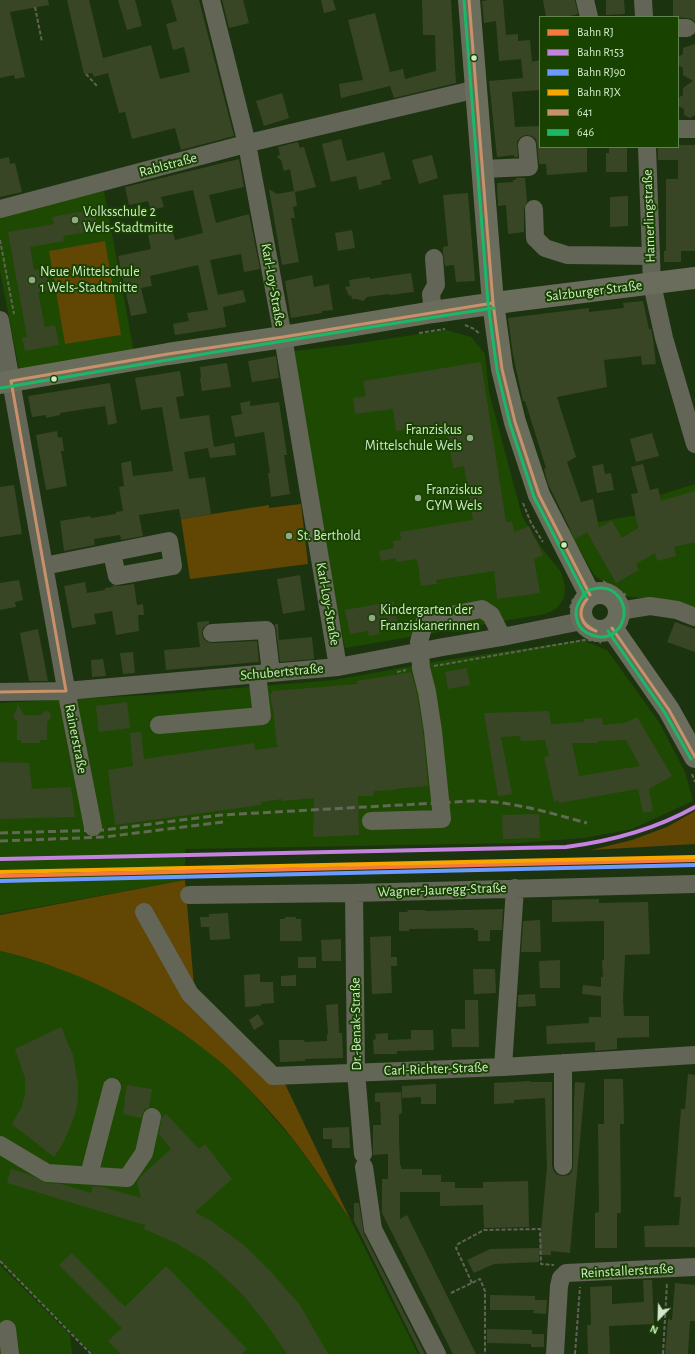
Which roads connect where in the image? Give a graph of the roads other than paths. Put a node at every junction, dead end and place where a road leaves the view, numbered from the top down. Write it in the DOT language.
graph roads {
  1 [pos="211,0"];
  2 [pos="469,0"];
  3 [pos="585,0"];
  4 [pos="643,0"];
  5 [pos="589,16"];
  6 [pos="644,16"];
  7 [pos="477,89"];
  8 [pos="679,129"];
  9 [pos="695,129"];
  10 [pos="248,144"];
  11 [pos="527,145"];
  12 [pos="647,148"];
  13 [pos="483,169"];
  14 [pos="0,208"];
  15 [pos="534,209"];
  16 [pos="651,256"];
  17 [pos="434,258"];
  18 [pos="695,278"];
  19 [pos="652,284"];
  20 [pos="493,303"];
  21 [pos="433,312"];
  22 [pos="7,318"];
  23 [pos="283,337"];
  24 [pos="5,382"];
  25 [pos="695,444"];
  26 [pos="112,553"];
  27 [pos="44,566"];
  28 [pos="590,595"];
  29 [pos="695,617"];
  30 [pos="616,619"];
  31 [pos="582,621"];
  32 [pos="212,633"];
  33 [pos="502,638"];
  34 [pos="420,660"];
  35 [pos="338,667"];
  36 [pos="264,673"];
  37 [pos="66,691"];
  38 [pos="0,692"];
  39 [pos="159,725"];
  40 [pos="695,756"];
  41 [pos="371,821"];
  42 [pos="93,827"];
  43 [pos="695,884"];
  44 [pos="515,888"];
  45 [pos="354,893"];
  46 [pos="189,895"];
  47 [pos="144,912"];
  48 [pos="695,1055"];
  49 [pos="563,1063"];
  50 [pos="503,1067"];
  51 [pos="356,1072"];
  52 [pos="112,1087"];
  53 [pos="152,1116"];
  54 [pos="0,1145"];
  55 [pos="563,1166"];
  56 [pos="89,1176"];
  57 [pos="695,1267"];
  58 [pos="7,1330"];
  59 [pos="10,1354"];
  60 [pos="437,1354"];
  61 [pos="555,1354"];
  1 -- 10 [label="street, Karl-Loy-Straße"];
  2 -- 7 [label="main road"];
  3 -- 5 [label="street"];
  4 -- 6 [label="street"];
  7 -- 10 [label="street, Rablstraße"];
  7 -- 13 [label="main road"];
  8 -- 9 [label="street"];
  10 -- 14 [label="street, Rablstraße"];
  10 -- 23 [label="street, Karl-Loy-Straße"];
  11 -- 13 [label="street"];
  12 -- 16 [label="street, Hamerlingstraße"];
  13 -- 20 [label="main road"];
  15 -- 16 [label="street"];
  16 -- 19 [label="street, Hamerlingstraße"];
  17 -- 21 [label="street"];
  18 -- 19 [label="main road, Salzburger Straße"];
  19 -- 20 [label="main road, Salzburger Straße"];
  19 -- 25 [label="street, Hamerlingstraße"];
  20 -- 21 [label="main road, Salzburger Straße"];
  20 -- 28 [label="main road"];
  21 -- 23 [label="main road, Salzburger Straße"];
  22 -- 24 [label="street, Rainerstraße"];
  23 -- 24 [label="main road, Salzburger Straße"];
  23 -- 35 [label="street, Karl-Loy-Straße"];
  24 -- 27 [label="street, Rainerstraße"];
  26 -- 27 [label="street"];
  27 -- 37 [label="street, Rainerstraße"];
  28 -- 30 [label="main road"];
  28 -- 31 [label="main road"];
  29 -- 30 [label="street"];
  30 -- 31 [label="main road"];
  30 -- 40 [label="main road"];
  31 -- 33 [label="street, Schubertstraße"];
  32 -- 36 [label="street"];
  33 -- 34 [label="street, Schubertstraße"];
  33 -- 34 [label="street"];
  34 -- 35 [label="street, Schubertstraße"];
  34 -- 41 [label="street"];
  35 -- 36 [label="street, Schubertstraße"];
  36 -- 37 [label="street, Schubertstraße"];
  36 -- 39 [label="street"];
  37 -- 38 [label="street, Schubertstraße"];
  37 -- 42 [label="street, Rainerstraße"];
  43 -- 44 [label="street, Wagner-Jauregg-Straße"];
  44 -- 45 [label="street, Wagner-Jauregg-Straße"];
  44 -- 50 [label="street, Carl-Richter-Straße"];
  45 -- 46 [label="street, Wagner-Jauregg-Straße"];
  45 -- 51 [label="street, Dr.-Benak-Straße"];
  47 -- 51 [label="street, Carl-Richter-Straße"];
  48 -- 49 [label="street, Carl-Richter-Straße"];
  49 -- 50 [label="street, Carl-Richter-Straße"];
  49 -- 55 [label="street"];
  50 -- 51 [label="street, Carl-Richter-Straße"];
  51 -- 60 [label="street, Dr.-Benak-Straße"];
  52 -- 56 [label="street"];
  53 -- 56 [label="street"];
  54 -- 56 [label="street"];
  57 -- 61 [label="street, Reinstallerstraße"];
  58 -- 59 [label="street"];
}
